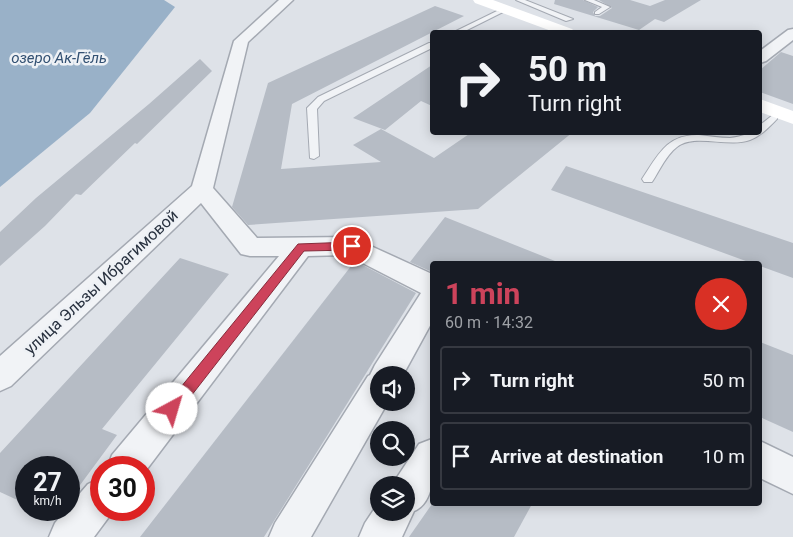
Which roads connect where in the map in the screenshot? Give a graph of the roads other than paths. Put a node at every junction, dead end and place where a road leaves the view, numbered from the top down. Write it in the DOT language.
graph roads {
  1 [pos="287,0"];
  2 [pos="468,0"];
  3 [pos="480,0"];
  4 [pos="519,0"];
  5 [pos="588,0"];
  6 [pos="499,12"];
  7 [pos="597,13"];
  8 [pos="568,26"];
  9 [pos="462,30"];
  10 [pos="547,30"];
  11 [pos="793,33"];
  12 [pos="430,46"];
  13 [pos="762,56"];
  14 [pos="769,116"];
  15 [pos="793,125"];
  16 [pos="754,135"];
  17 [pos="314,156"];
  18 [pos="648,179"];
  19 [pos="202,189"];
  20 [pos="301,247"];
  21 [pos="430,285"];
  22 [pos="430,301"];
  23 [pos="391,366"];
  24 [pos="0,376"];
  25 [pos="370,402"];
  26 [pos="135,456"];
  27 [pos="430,460"];
  28 [pos="762,460"];
  29 [pos="793,476"];
  30 [pos="415,482"];
  31 [pos="90,511"];
  32 [pos="389,521"];
  33 [pos="69,537"];
  34 [pos="288,537"];
  35 [pos="379,537"];
  1 -- 19 [label="street"];
  2 -- 6 [label="main road"];
  3 -- 8 [label="main road"];
  4 -- 8 [label="lane"];
  5 -- 7 [label="lane"];
  6 -- 9 [label="lane"];
  6 -- 10 [label="main road"];
  11 -- 13 [label="street"];
  12 -- 17 [label="lane"];
  14 -- 15 [label="main road"];
  16 -- 18 [label="lane"];
  19 -- 20 [label="street"];
  19 -- 24 [label="street, улица Эльзы Ибрагимовой"];
  20 -- 21 [label="street"];
  20 -- 26 [label="street"];
  22 -- 23 [label="street"];
  25 -- 34 [label="street"];
  27 -- 30 [label="street"];
  28 -- 29 [label="street"];
  31 -- 33 [label="street"];
  32 -- 35 [label="street"];
}
